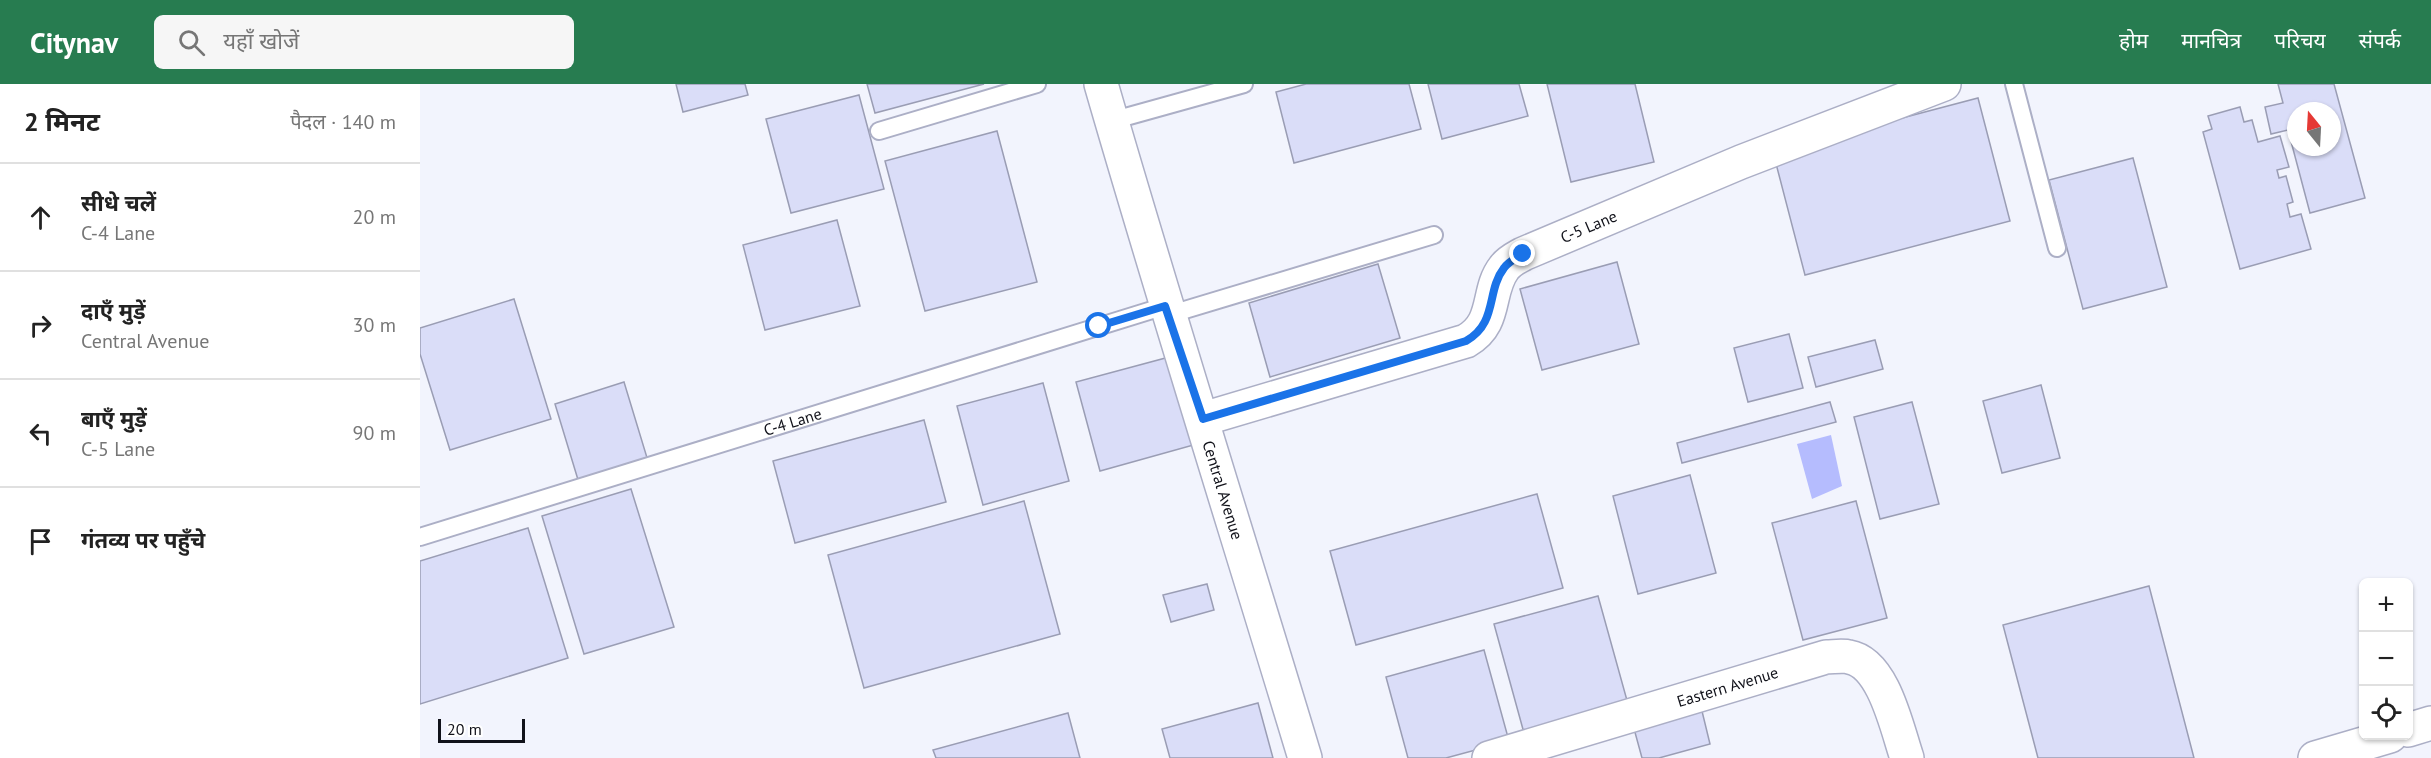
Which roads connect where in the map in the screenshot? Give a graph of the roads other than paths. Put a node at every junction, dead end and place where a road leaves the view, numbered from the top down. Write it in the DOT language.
graph roads {
  1 [pos="1037,84"];
  2 [pos="1101,84"];
  3 [pos="1244,84"];
  4 [pos="1944,84"];
  5 [pos="2014,84"];
  6 [pos="1111,121"];
  7 [pos="879,131"];
  8 [pos="1434,235"];
  9 [pos="2057,248"];
  10 [pos="1167,311"];
  11 [pos="1203,419"];
  12 [pos="420,537"];
  13 [pos="2431,723"];
  14 [pos="2413,729"];
  15 [pos="2374,740"];
  16 [pos="1305,758"];
  17 [pos="1489,758"];
  18 [pos="1907,758"];
  19 [pos="2315,758"];
  1 -- 7 [label="lane"];
  2 -- 6 [label="street, Central Avenue"];
  3 -- 6 [label="lane"];
  4 -- 11 [label="street, C-5 Lane"];
  5 -- 9 [label="lane"];
  6 -- 10 [label="street, Central Avenue"];
  8 -- 10 [label="lane, C-4 Lane"];
  10 -- 11 [label="street, Central Avenue"];
  10 -- 12 [label="lane, C-4 Lane"];
  11 -- 16 [label="street, Central Avenue"];
  13 -- 14 [label="street"];
  15 -- 19 [label="street"];
  17 -- 18 [label="street, Eastern Avenue"];
}
